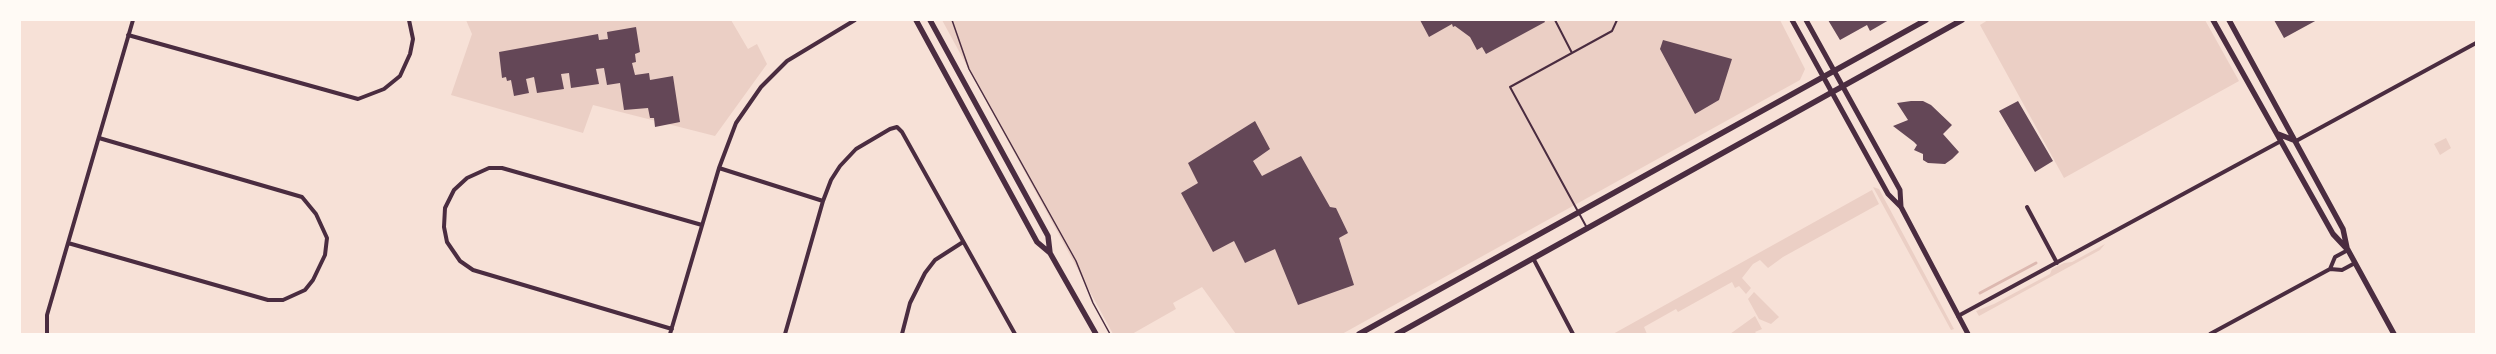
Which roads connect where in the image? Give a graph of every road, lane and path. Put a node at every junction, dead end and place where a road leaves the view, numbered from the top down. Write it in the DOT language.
graph roads {
  1 [pos="133,20"];
  2 [pos="409,20"];
  3 [pos="856,20"];
  4 [pos="916,20"];
  5 [pos="930,20"];
  6 [pos="952,20"];
  7 [pos="1554,20"];
  8 [pos="1617,20"];
  9 [pos="1792,20"];
  10 [pos="1806,20"];
  11 [pos="1926,20"];
  12 [pos="1962,20"];
  13 [pos="2213,20"];
  14 [pos="2229,20"];
  15 [pos="128,35"];
  16 [pos="2476,43"];
  17 [pos="1572,53"];
  18 [pos="1834,72"];
  19 [pos="1824,77"];
  20 [pos="1843,87"];
  21 [pos="1832,93"];
  22 [pos="2278,134"];
  23 [pos="99,138"];
  24 [pos="2281,141"];
  25 [pos="2296,141"];
  26 [pos="719,168"];
  27 [pos="823,201"];
  28 [pos="1901,207"];
  29 [pos="2027,207"];
  30 [pos="1578,212"];
  31 [pos="702,225"];
  32 [pos="1587,228"];
  33 [pos="68,242"];
  34 [pos="963,242"];
  35 [pos="2348,250"];
  36 [pos="1050,253"];
  37 [pos="1533,258"];
  38 [pos="2057,263"];
  39 [pos="2355,263"];
  40 [pos="2330,268"];
  41 [pos="1958,316"];
  42 [pos="671,332"];
  43 [pos="46,334"];
  44 [pos="785,334"];
  45 [pos="902,334"];
  46 [pos="1014,334"];
  47 [pos="1096,334"];
  48 [pos="1110,334"];
  49 [pos="1359,334"];
  50 [pos="1397,334"];
  51 [pos="1574,334"];
  52 [pos="1968,334"];
  53 [pos="2210,334"];
  54 [pos="2394,334"];
  1 -- 15 [label="street"];
  2 -- 15 [label="street"];
  3 -- 26 [label="street"];
  4 -- 36 [label="main road"];
  5 -- 36 [label="main road"];
  6 -- 48 [label="path"];
  7 -- 17 [label="lane"];
  8 -- 17 [label="lane"];
  9 -- 19 [label="street"];
  10 -- 18 [label="street"];
  11 -- 18 [label="main road"];
  12 -- 20 [label="main road"];
  13 -- 22 [label="main road"];
  14 -- 25 [label="main road"];
  15 -- 23 [label="street"];
  16 -- 25 [label="street"];
  17 -- 30 [label="lane"];
  18 -- 19 [label="main road"];
  18 -- 20 [label="street"];
  19 -- 21 [label="street"];
  19 -- 30 [label="main road"];
  20 -- 21 [label="main road"];
  20 -- 28 [label="street"];
  21 -- 28 [label="street"];
  21 -- 32 [label="main road"];
  22 -- 24 [label="main road"];
  22 -- 25 [label="main road"];
  23 -- 33 [label="street"];
  23 -- 33 [label="street"];
  24 -- 35 [label="main road"];
  24 -- 38 [label="street"];
  25 -- 35 [label="main road"];
  26 -- 27 [label="street"];
  26 -- 31 [label="street"];
  27 -- 34 [label="street"];
  27 -- 44 [label="street"];
  28 -- 41 [label="street"];
  29 -- 38 [label="street"];
  30 -- 32 [label="lane"];
  30 -- 49 [label="main road"];
  31 -- 42 [label="street"];
  31 -- 42 [label="street"];
  32 -- 37 [label="main road"];
  33 -- 43 [label="street"];
  34 -- 45 [label="street"];
  34 -- 46 [label="street"];
  35 -- 39 [label="main road"];
  35 -- 40 [label="street"];
  36 -- 47 [label="main road"];
  37 -- 50 [label="main road"];
  37 -- 51 [label="street"];
  38 -- 41 [label="street"];
  39 -- 40 [label="street"];
  39 -- 54 [label="main road"];
  40 -- 53 [label="street"];
  41 -- 52 [label="street"];
}
